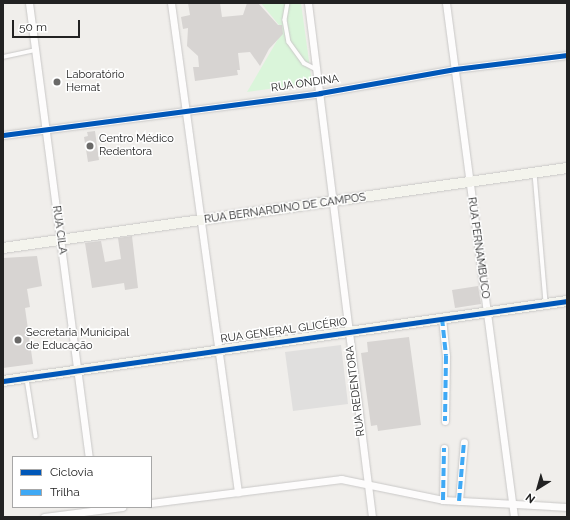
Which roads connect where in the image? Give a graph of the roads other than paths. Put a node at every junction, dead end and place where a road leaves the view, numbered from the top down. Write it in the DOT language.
graph roads {
  1 [pos="29,3"];
  2 [pos="171,3"];
  3 [pos="288,3"];
  4 [pos="308,3"];
  5 [pos="446,3"];
  6 [pos="35,50"];
  7 [pos="567,55"];
  8 [pos="3,57"];
  9 [pos="455,69"];
  10 [pos="317,70"];
  11 [pos="320,93"];
  12 [pos="186,110"];
  13 [pos="45,128"];
  14 [pos="3,136"];
  15 [pos="567,168"];
  16 [pos="535,173"];
  17 [pos="470,182"];
  18 [pos="332,203"];
  19 [pos="201,221"];
  20 [pos="60,241"];
  21 [pos="3,248"];
  22 [pos="567,301"];
  23 [pos="546,304"];
  24 [pos="487,312"];
  25 [pos="442,318"];
  26 [pos="349,331"];
  27 [pos="218,350"];
  28 [pos="78,370"];
  29 [pos="26,378"];
  30 [pos="3,381"];
  31 [pos="445,421"];
  32 [pos="36,436"];
  33 [pos="464,442"];
  34 [pos="444,448"];
  35 [pos="89,456"];
  36 [pos="367,483"];
  37 [pos="238,492"];
  38 [pos="443,500"];
  39 [pos="460,501"];
  40 [pos="152,503"];
  41 [pos="513,505"];
  42 [pos="567,507"];
  43 [pos="117,508"];
  44 [pos="96,512"];
  45 [pos="44,517"];
  46 [pos="372,517"];
  47 [pos="514,517"];
  1 -- 6 [label="street, RUA CILA"];
  2 -- 12 [label="street"];
  3 -- 10 [label="lane"];
  4 -- 10 [label="street, RUA REDENTORA"];
  5 -- 9 [label="street, RUA PERNAMBUCO"];
  6 -- 8 [label="lane"];
  6 -- 13 [label="street, RUA CILA"];
  7 -- 9 [label="street, RUA ONDINA"];
  9 -- 11 [label="street, RUA ONDINA"];
  9 -- 17 [label="street, RUA PERNAMBUCO"];
  10 -- 11 [label="street, RUA REDENTORA"];
  11 -- 12 [label="street, RUA ONDINA"];
  11 -- 18 [label="street, RUA REDENTORA"];
  12 -- 13 [label="street, RUA ONDINA"];
  12 -- 19 [label="street"];
  13 -- 14 [label="street, RUA ONDINA"];
  13 -- 20 [label="street, RUA CILA"];
  15 -- 16 [label="street, RUA BERNARDINO DE CAMPOS"];
  16 -- 17 [label="street, RUA BERNARDINO DE CAMPOS"];
  16 -- 23 [label="lane"];
  17 -- 18 [label="street, RUA BERNARDINO DE CAMPOS"];
  17 -- 24 [label="street, RUA PERNAMBUCO"];
  18 -- 19 [label="street, RUA BERNARDINO DE CAMPOS"];
  18 -- 26 [label="street, RUA REDENTORA"];
  19 -- 20 [label="street, RUA BERNARDINO DE CAMPOS"];
  19 -- 27 [label="street"];
  20 -- 21 [label="street, RUA BERNARDINO DE CAMPOS"];
  20 -- 28 [label="street, RUA CILA"];
  22 -- 23 [label="street, RUA GENERAL GLICÉRIO"];
  23 -- 24 [label="street, RUA GENERAL GLICÉRIO"];
  24 -- 25 [label="street, RUA GENERAL GLICÉRIO"];
  24 -- 41 [label="street, RUA PERNAMBUCO"];
  25 -- 26 [label="street, RUA GENERAL GLICÉRIO"];
  25 -- 31 [label="street"];
  26 -- 27 [label="street, RUA GENERAL GLICÉRIO"];
  26 -- 36 [label="street, RUA REDENTORA"];
  27 -- 28 [label="street, RUA GENERAL GLICÉRIO"];
  27 -- 37 [label="street"];
  28 -- 29 [label="street, RUA GENERAL GLICÉRIO"];
  28 -- 35 [label="street, RUA CILA"];
  29 -- 30 [label="street, RUA GENERAL GLICÉRIO"];
  29 -- 32 [label="lane"];
  33 -- 39 [label="street"];
  34 -- 38 [label="street"];
  36 -- 37 [label="street"];
  36 -- 38 [label="street"];
  36 -- 46 [label="street, RUA REDENTORA"];
  37 -- 40 [label="street"];
  38 -- 39 [label="street"];
  39 -- 41 [label="street"];
  41 -- 42 [label="street"];
  41 -- 47 [label="street, RUA PERNAMBUCO"];
  43 -- 44 [label="street"];
  44 -- 45 [label="street"];
}
